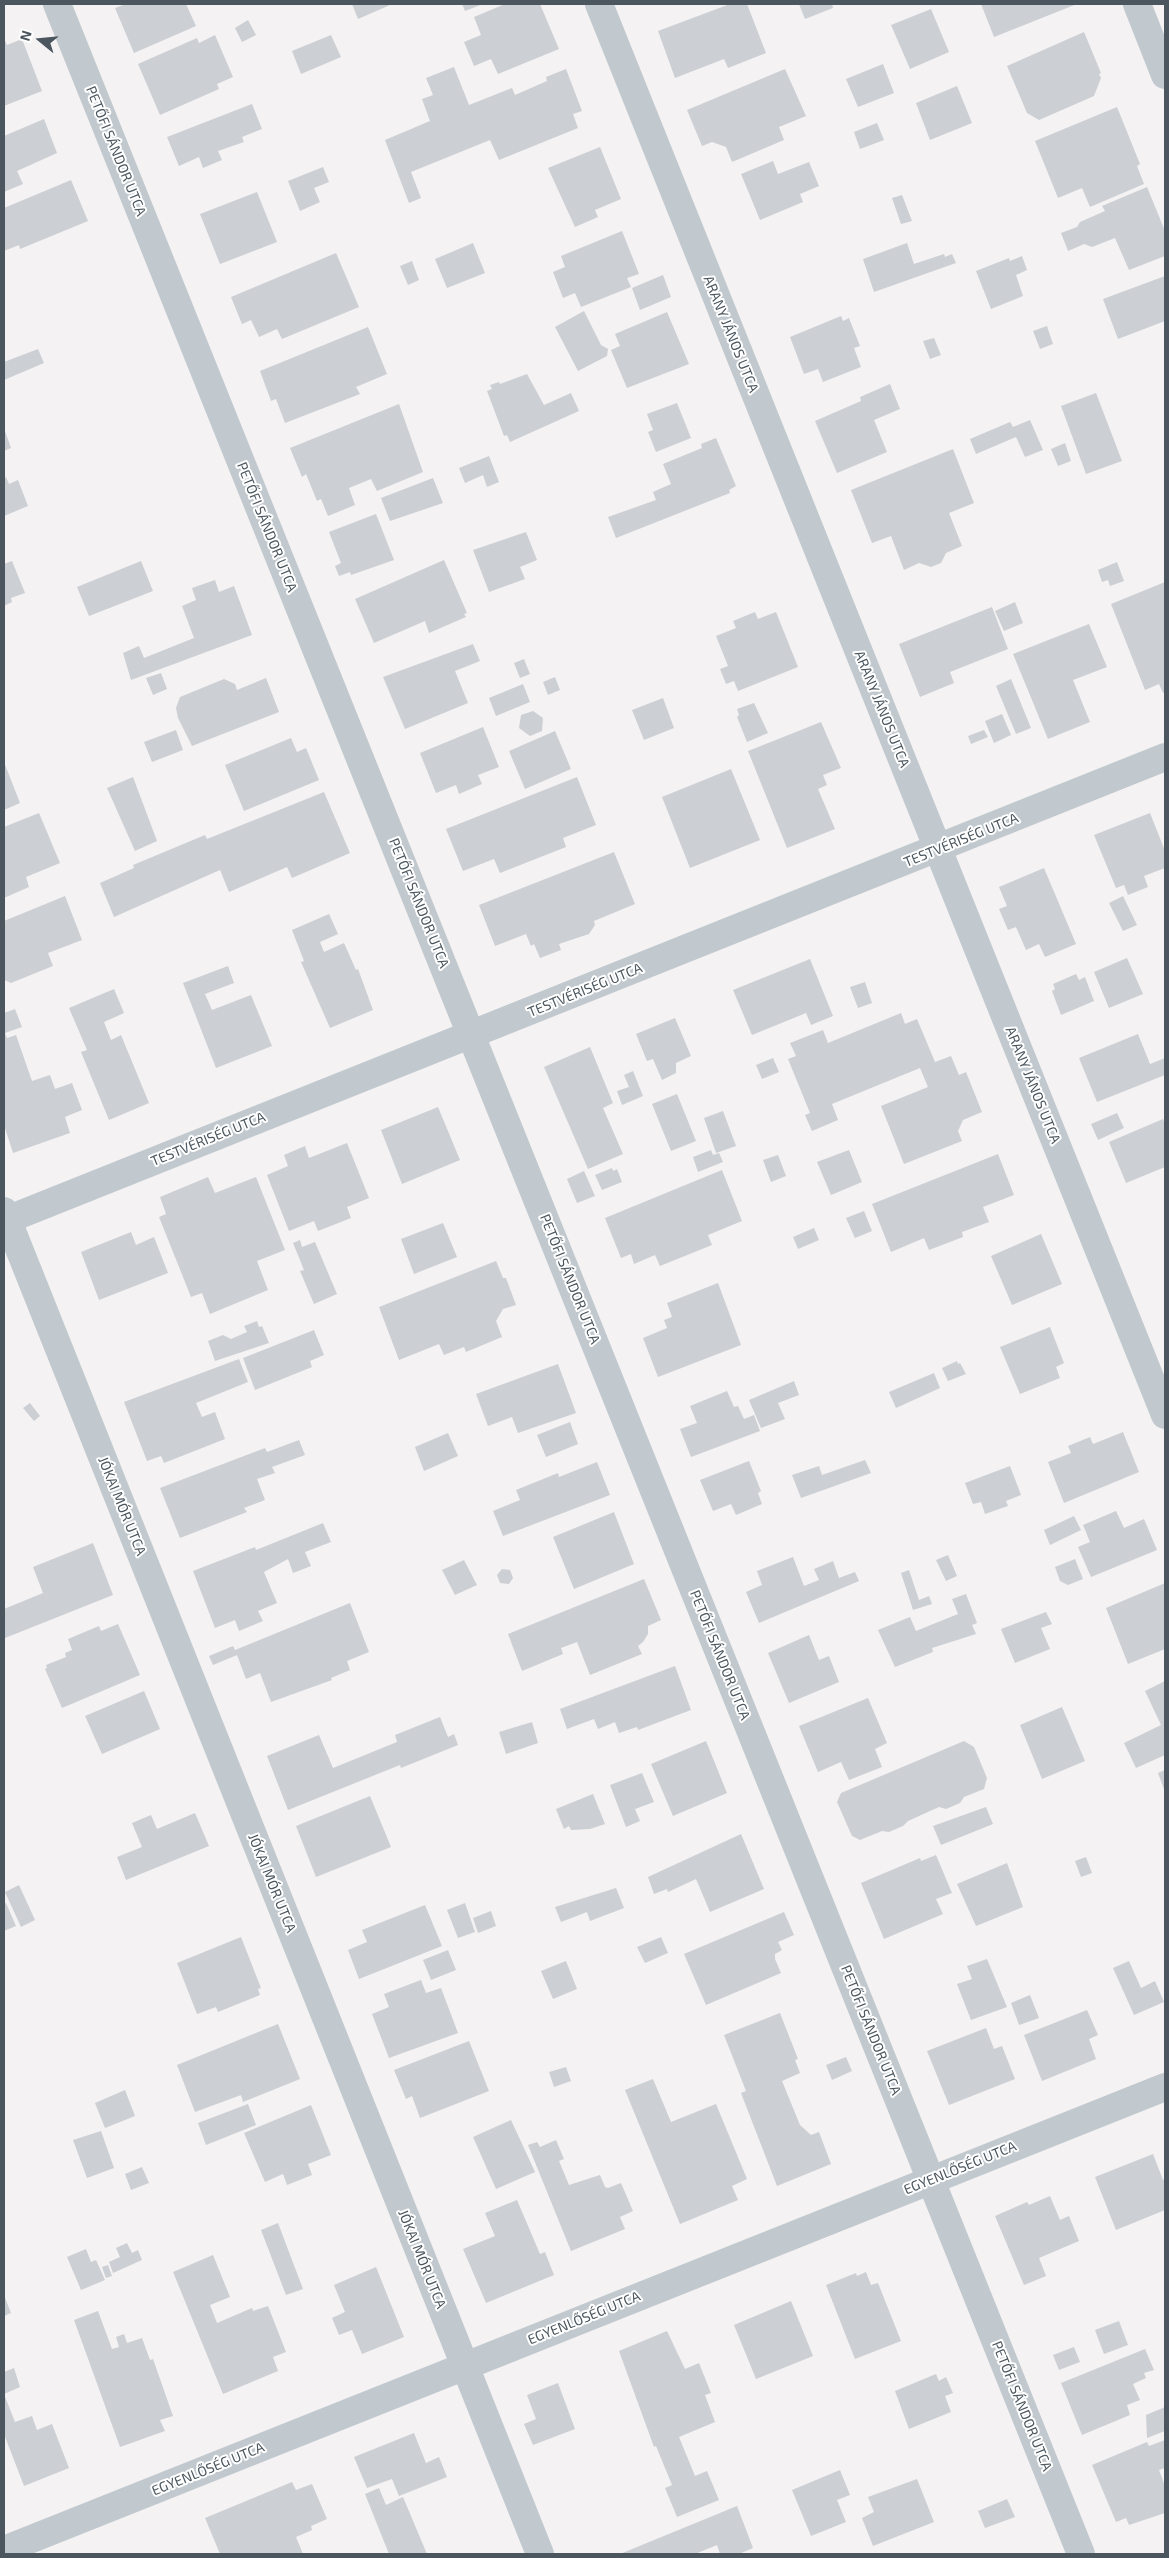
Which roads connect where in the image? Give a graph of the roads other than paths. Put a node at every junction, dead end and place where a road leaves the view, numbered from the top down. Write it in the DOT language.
graph roads {
  1 [pos="57,4"];
  2 [pos="599,4"];
  3 [pos="1137,4"];
  4 [pos="1165,75"];
  5 [pos="1165,757"];
  6 [pos="938,849"];
  7 [pos="471,1034"];
  8 [pos="5,1217"];
  9 [pos="1165,1415"];
  10 [pos="1165,2087"];
  11 [pos="931,2180"];
  12 [pos="465,2366"];
  13 [pos="4,2550"];
  14 [pos="540,2554"];
  15 [pos="1081,2554"];
  1 -- 7 [label="street, PETŐFI SÁNDOR UTCA"];
  2 -- 6 [label="street, ARANY JÁNOS UTCA"];
  3 -- 4 [label="street"];
  5 -- 6 [label="street, TESTVÉRISÉG UTCA"];
  6 -- 7 [label="street, TESTVÉRISÉG UTCA"];
  6 -- 9 [label="street, ARANY JÁNOS UTCA"];
  7 -- 8 [label="street, TESTVÉRISÉG UTCA"];
  7 -- 11 [label="street, PETŐFI SÁNDOR UTCA"];
  8 -- 12 [label="street, JÓKAI MÓR UTCA"];
  10 -- 11 [label="street, EGYENLŐSÉG UTCA"];
  11 -- 12 [label="street, EGYENLŐSÉG UTCA"];
  11 -- 15 [label="street, PETŐFI SÁNDOR UTCA"];
  12 -- 13 [label="street, EGYENLŐSÉG UTCA"];
  12 -- 14 [label="street, JÓKAI MÓR UTCA"];
}
